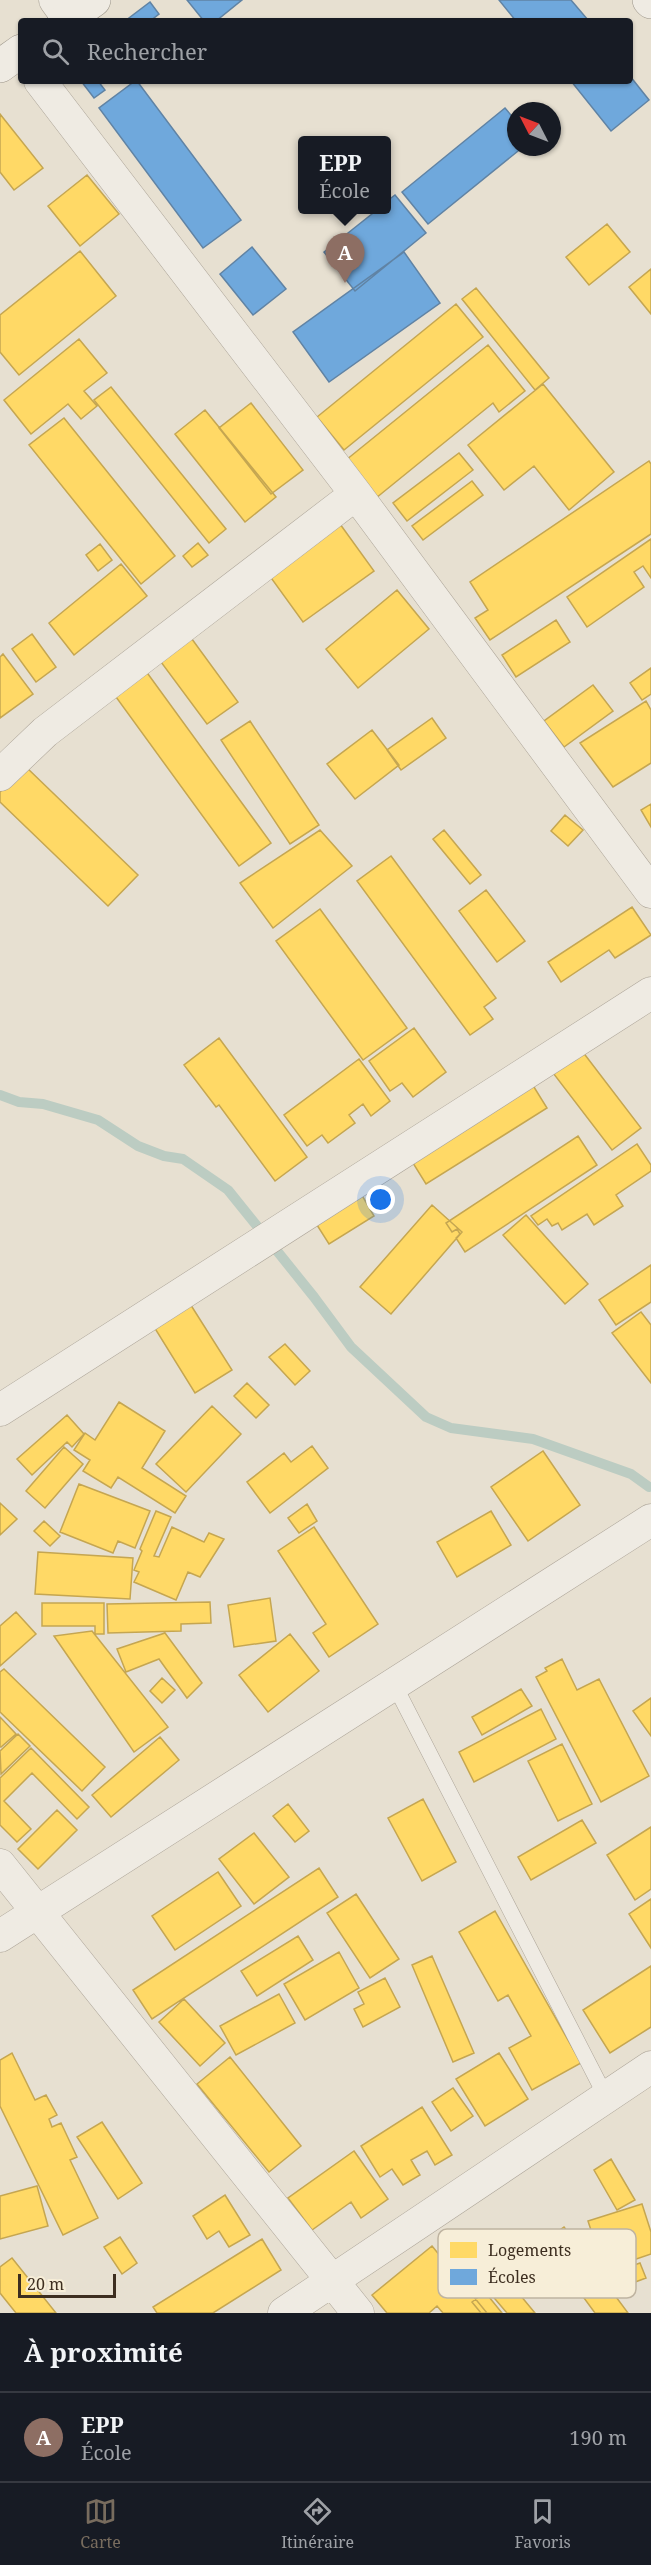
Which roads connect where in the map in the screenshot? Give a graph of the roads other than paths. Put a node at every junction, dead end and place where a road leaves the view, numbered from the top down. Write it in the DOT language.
graph roads {
  1 [pos="42,84"];
  2 [pos="356,494"];
  3 [pos="0,775"];
  4 [pos="651,892"];
  5 [pos="651,993"];
  6 [pos="0,1410"];
  7 [pos="651,1520"];
  8 [pos="394,1684"];
  9 [pos="0,1865"];
  10 [pos="36,1912"];
  11 [pos="0,1936"];
  12 [pos="651,2067"];
  13 [pos="606,2097"];
  14 [pos="332,2281"];
  15 [pos="284,2313"];
  16 [pos="358,2313"];
  1 -- 2 [label="street"];
  2 -- 3 [label="street"];
  2 -- 4 [label="street"];
  5 -- 6 [label="street"];
  7 -- 8 [label="street"];
  8 -- 10 [label="street"];
  8 -- 13 [label="lane"];
  9 -- 10 [label="street"];
  10 -- 11 [label="street"];
  10 -- 14 [label="street"];
  12 -- 13 [label="street"];
  13 -- 14 [label="street"];
  14 -- 15 [label="street"];
  14 -- 16 [label="street"];
}
